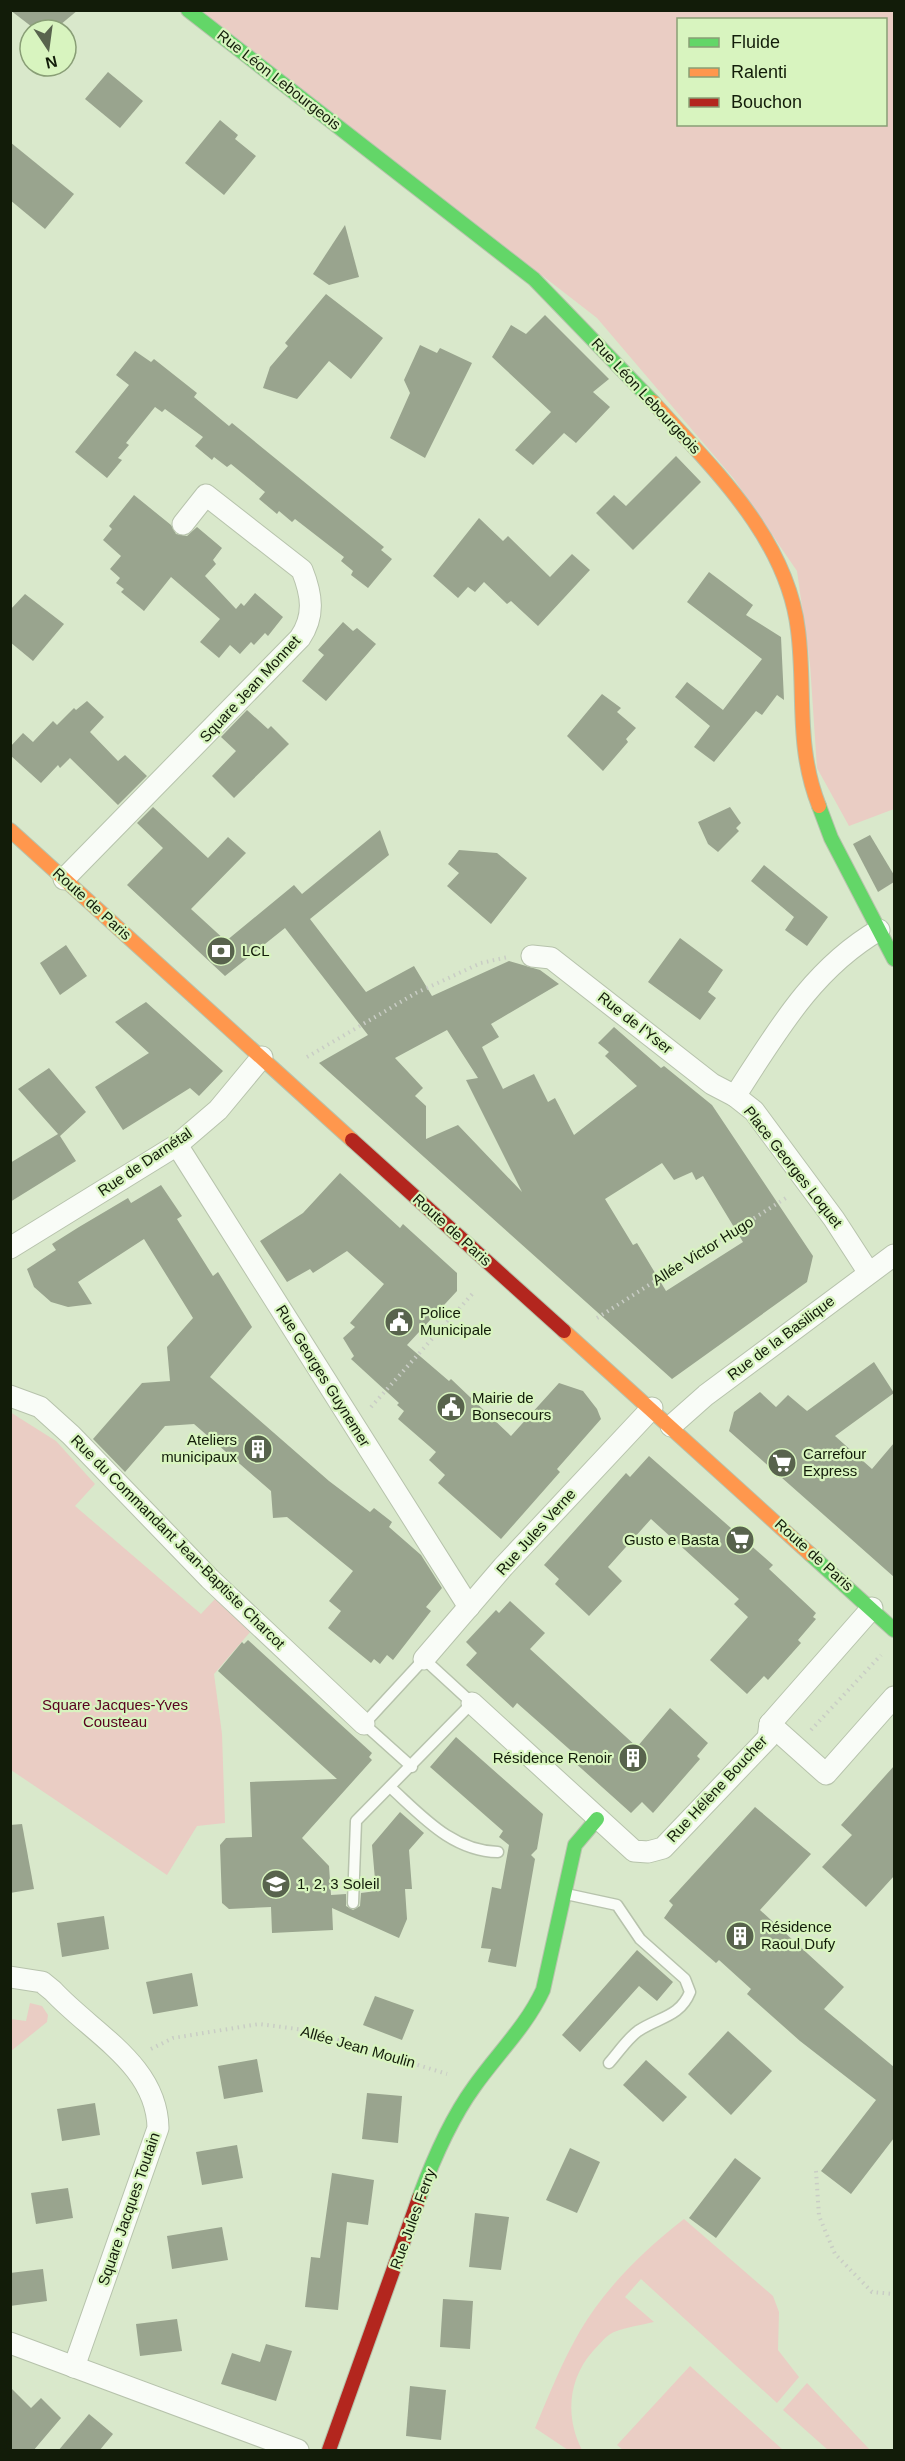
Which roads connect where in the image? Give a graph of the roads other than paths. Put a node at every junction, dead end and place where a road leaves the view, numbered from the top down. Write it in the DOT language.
graph roads {
  1 [pos="188,10"];
  2 [pos="183,524"];
  3 [pos="10,830"];
  4 [pos="64,879"];
  5 [pos="879,930"];
  6 [pos="532,956"];
  7 [pos="894,959"];
  8 [pos="262,1056"];
  9 [pos="735,1096"];
  10 [pos="177,1145"];
  11 [pos="10,1248"];
  12 [pos="894,1255"];
  13 [pos="870,1273"];
  14 [pos="10,1396"];
  15 [pos="652,1408"];
  16 [pos="671,1426"];
  17 [pos="469,1607"];
  18 [pos="872,1608"];
  19 [pos="894,1630"];
  20 [pos="424,1659"];
  21 [pos="894,1697"];
  22 [pos="472,1703"];
  23 [pos="364,1724"];
  24 [pos="770,1724"];
  25 [pos="412,1767"];
  26 [pos="390,1787"];
  27 [pos="597,1819"];
  28 [pos="498,1852"];
  29 [pos="563,1894"];
  30 [pos="353,1903"];
  31 [pos="10,1977"];
  32 [pos="609,2063"];
  33 [pos="10,2343"];
  34 [pos="74,2367"];
  35 [pos="298,2451"];
  36 [pos="329,2451"];
  1 -- 5 [label="street, Rue Léon Lebourgeois"];
  2 -- 4 [label="street, Square Jean Monnet"];
  3 -- 4 [label="street, Route de Paris"];
  4 -- 8 [label="street, Route de Paris"];
  5 -- 7 [label="street"];
  5 -- 9 [label="street, Place Georges Loquet"];
  6 -- 9 [label="street, Rue de l'Yser"];
  8 -- 10 [label="street, Rue de Darnétal"];
  8 -- 15 [label="street, Route de Paris"];
  9 -- 13 [label="street, Place Georges Loquet"];
  10 -- 11 [label="street, Rue de Darnétal"];
  10 -- 17 [label="street, Rue Georges Guynemer"];
  12 -- 13 [label="street, Rue de la Basilique"];
  13 -- 16 [label="street, Rue de la Basilique"];
  14 -- 23 [label="street, Rue du Commandant Jean-Baptiste Charcot"];
  15 -- 16 [label="street, Route de Paris"];
  15 -- 17 [label="street, Rue Jules Verne"];
  16 -- 18 [label="street, Route de Paris"];
  17 -- 20 [label="street, Rue Jules Verne"];
  18 -- 19 [label="street, Route de Paris"];
  18 -- 24 [label="street, Rue Hélène Boucher"];
  20 -- 22 [label="lane"];
  20 -- 23 [label="lane"];
  21 -- 24 [label="street"];
  22 -- 25 [label="lane"];
  22 -- 27 [label="street, Rue Hélène Boucher"];
  23 -- 25 [label="lane"];
  24 -- 27 [label="street, Rue Hélène Boucher"];
  25 -- 26 [label="lane"];
  26 -- 28 [label="lane"];
  26 -- 30 [label="lane"];
  27 -- 29 [label="street"];
  29 -- 32 [label="lane"];
  29 -- 36 [label="street, Rue Jules Ferry"];
  31 -- 34 [label="street, Square Jacques Toutain"];
  33 -- 34 [label="street"];
  34 -- 35 [label="street"];
}
